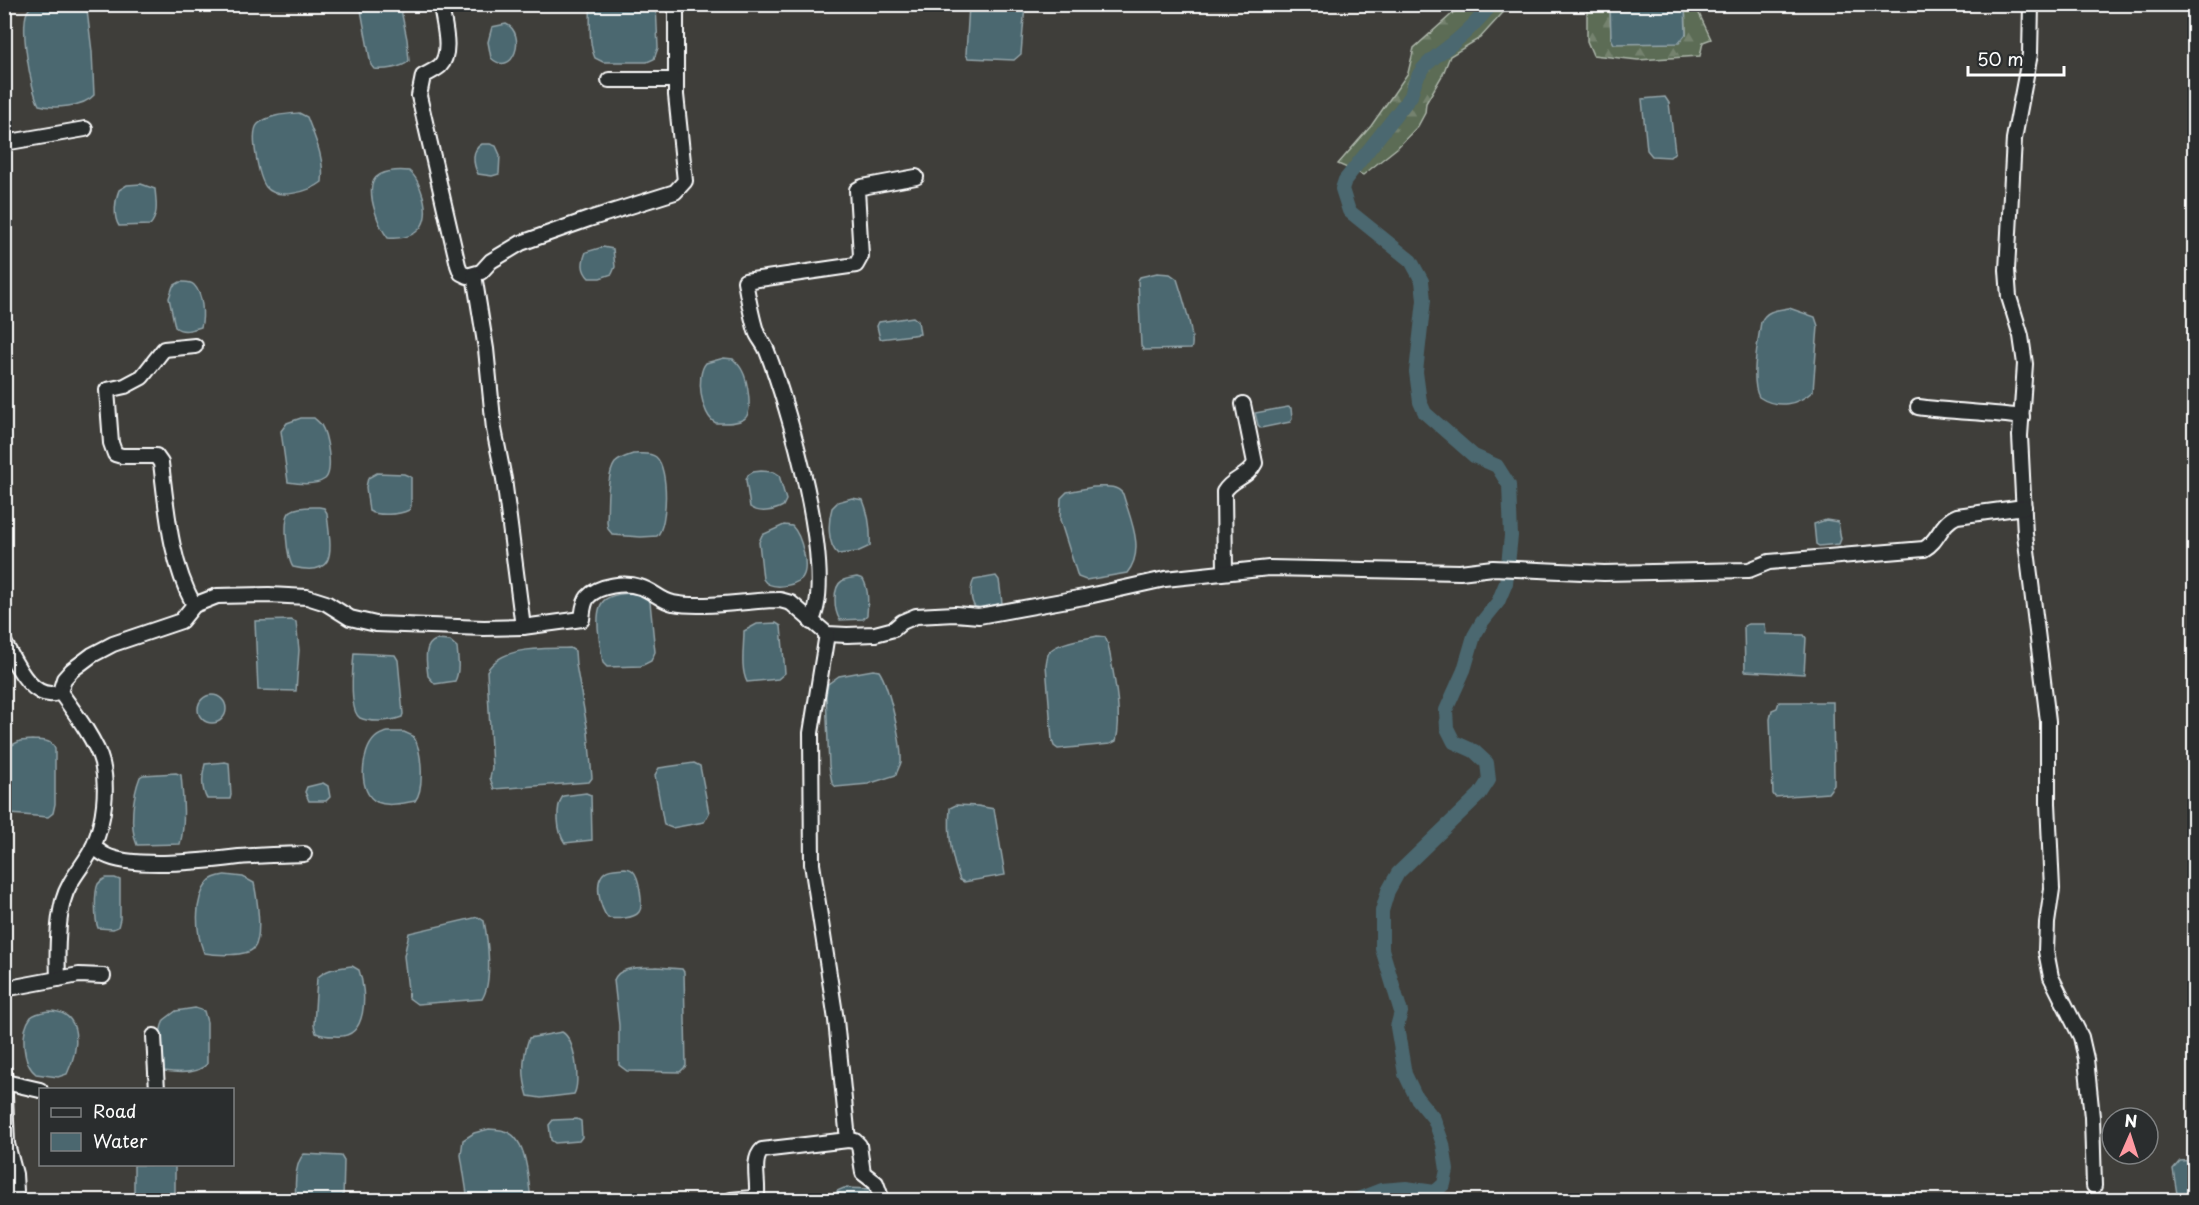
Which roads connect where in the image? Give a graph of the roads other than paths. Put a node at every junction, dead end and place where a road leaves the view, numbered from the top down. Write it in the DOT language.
graph roads {
  1 [pos="676,4"];
  2 [pos="2031,4"];
  3 [pos="441,5"];
  4 [pos="609,80"];
  5 [pos="676,80"];
  6 [pos="85,129"];
  7 [pos="4,143"];
  8 [pos="916,177"];
  9 [pos="474,275"];
  10 [pos="195,346"];
  11 [pos="1243,404"];
  12 [pos="1918,407"];
  13 [pos="2022,417"];
  14 [pos="2024,507"];
  15 [pos="1225,571"];
  16 [pos="194,605"];
  17 [pos="811,622"];
  18 [pos="522,627"];
  19 [pos="827,633"];
  20 [pos="4,642"];
  21 [pos="60,692"];
  22 [pos="93,847"];
  23 [pos="304,854"];
  24 [pos="103,976"];
  25 [pos="58,979"];
  26 [pos="4,989"];
  27 [pos="154,1036"];
  28 [pos="4,1071"];
  29 [pos="5,1082"];
  30 [pos="157,1088"];
  31 [pos="39,1090"];
  32 [pos="848,1140"];
  33 [pos="2094,1186"];
  34 [pos="16,1191"];
  35 [pos="731,1200"];
  36 [pos="882,1200"];
  1 -- 5 [label="street"];
  2 -- 13 [label="street"];
  3 -- 9 [label="street"];
  4 -- 5 [label="street"];
  5 -- 9 [label="street"];
  6 -- 7 [label="street"];
  8 -- 17 [label="street"];
  9 -- 18 [label="street"];
  10 -- 16 [label="street"];
  11 -- 15 [label="street"];
  12 -- 13 [label="street"];
  13 -- 14 [label="street"];
  14 -- 15 [label="street"];
  14 -- 33 [label="street"];
  15 -- 19 [label="street"];
  16 -- 18 [label="street"];
  16 -- 21 [label="street"];
  17 -- 18 [label="street"];
  17 -- 19 [label="street"];
  19 -- 32 [label="street"];
  20 -- 21 [label="street"];
  21 -- 22 [label="street"];
  22 -- 23 [label="street"];
  22 -- 25 [label="street"];
  24 -- 25 [label="street"];
  25 -- 26 [label="street"];
  27 -- 30 [label="street"];
  28 -- 29 [label="street"];
  29 -- 31 [label="street"];
  29 -- 34 [label="street"];
  32 -- 35 [label="street"];
  32 -- 36 [label="street"];
}
